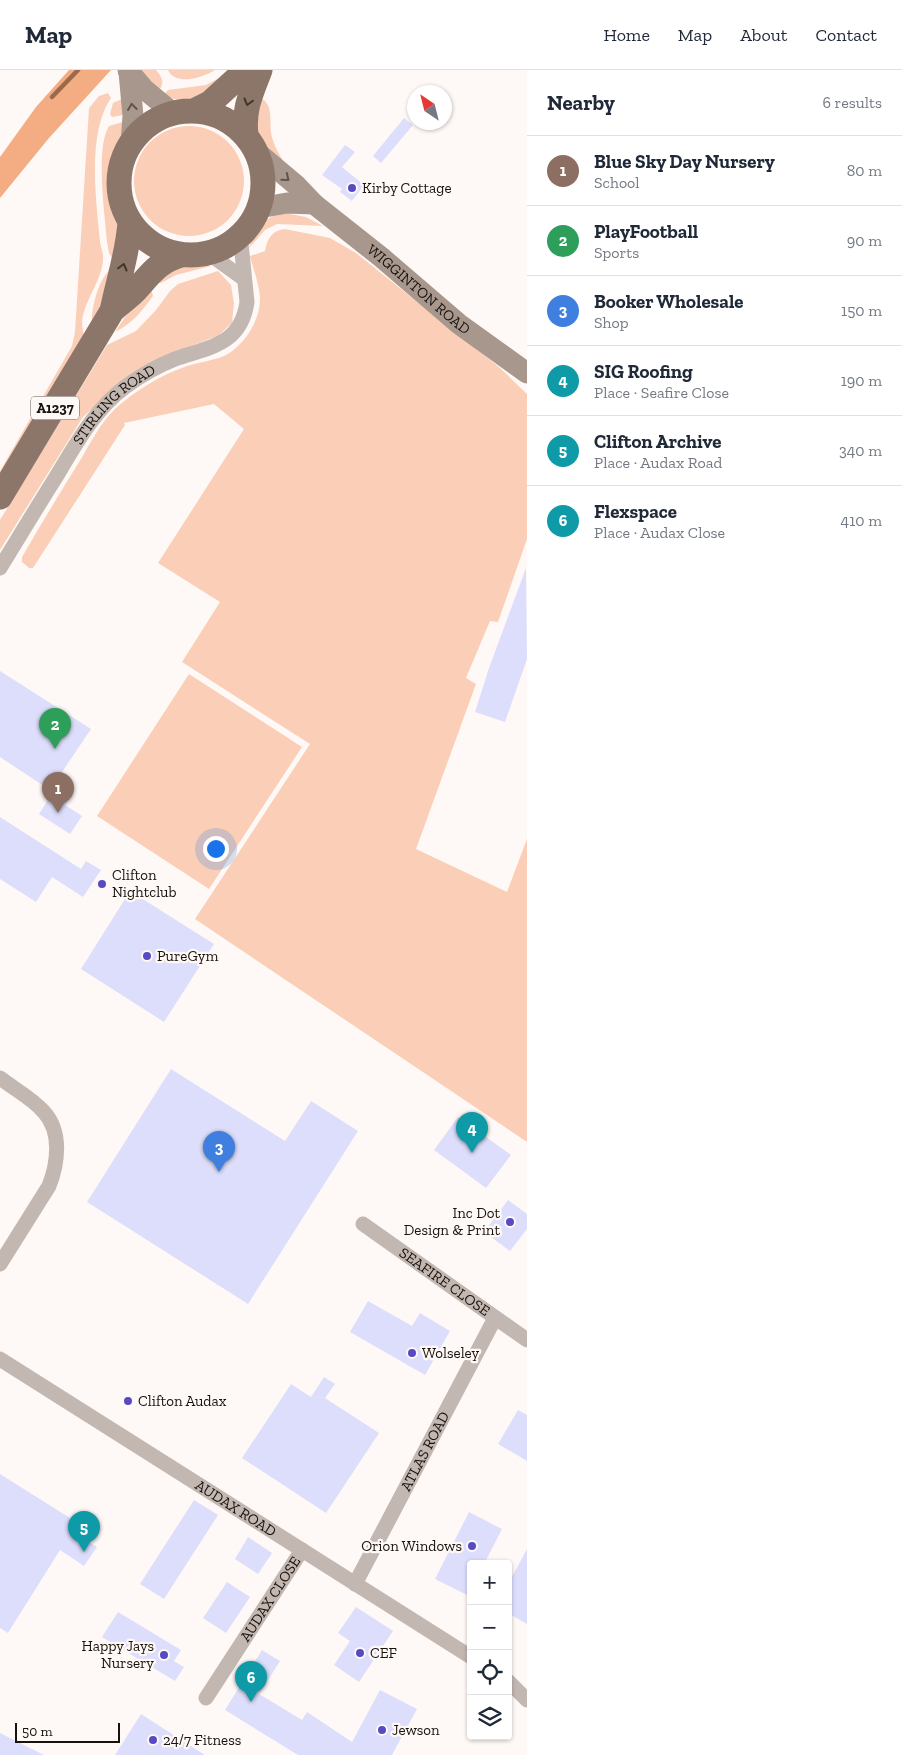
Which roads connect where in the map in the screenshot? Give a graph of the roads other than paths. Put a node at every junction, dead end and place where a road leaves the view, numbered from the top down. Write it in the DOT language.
graph roads {
  1 [pos="246,70"];
  2 [pos="260,70"];
  3 [pos="128,71"];
  4 [pos="184,112"];
  5 [pos="131,143"];
  6 [pos="252,144"];
  7 [pos="314,204"];
  8 [pos="259,208"];
  9 [pos="130,222"];
  10 [pos="242,234"];
  11 [pos="208,253"];
  12 [pos="181,254"];
  13 [pos="244,279"];
  14 [pos="112,311"];
  15 [pos="527,373"];
  16 [pos="0,498"];
  17 [pos="0,568"];
  18 [pos="0,1078"];
  19 [pos="363,1224"];
  20 [pos="0,1264"];
  21 [pos="494,1318"];
  22 [pos="527,1340"];
  23 [pos="0,1359"];
  24 [pos="302,1550"];
  25 [pos="355,1584"];
  26 [pos="467,1654"];
  27 [pos="512,1685"];
  28 [pos="206,1698"];
  29 [pos="527,1700"];
  1 -- 4 [label="highway"];
  2 -- 6 [label="highway, one-way"];
  3 -- 4 [label="main road"];
  5 -- 3 [label="main road, one-way"];
  4 -- 5 [label="highway"];
  4 -- 6 [label="highway"];
  5 -- 9 [label="highway"];
  6 -- 7 [label="main road, WIGGINTON ROAD, one-way"];
  6 -- 8 [label="highway"];
  7 -- 8 [label="main road"];
  7 -- 15 [label="main road, WIGGINTON ROAD"];
  8 -- 10 [label="highway"];
  9 -- 12 [label="highway"];
  14 -- 9 [label="highway, A1237, one-way"];
  10 -- 11 [label="highway"];
  10 -- 13 [label="street, STIRLING ROAD"];
  11 -- 12 [label="highway"];
  11 -- 13 [label="street"];
  12 -- 14 [label="highway, A1237"];
  13 -- 17 [label="street, STIRLING ROAD"];
  14 -- 16 [label="highway, A1237"];
  18 -- 20 [label="street"];
  19 -- 21 [label="street, SEAFIRE CLOSE"];
  21 -- 22 [label="street, SEAFIRE CLOSE"];
  21 -- 25 [label="street, ATLAS ROAD"];
  23 -- 24 [label="street, AUDAX ROAD"];
  24 -- 25 [label="street, AUDAX ROAD"];
  24 -- 28 [label="street, AUDAX CLOSE"];
  25 -- 26 [label="street, AUDAX ROAD"];
  27 -- 29 [label="street"];
}
